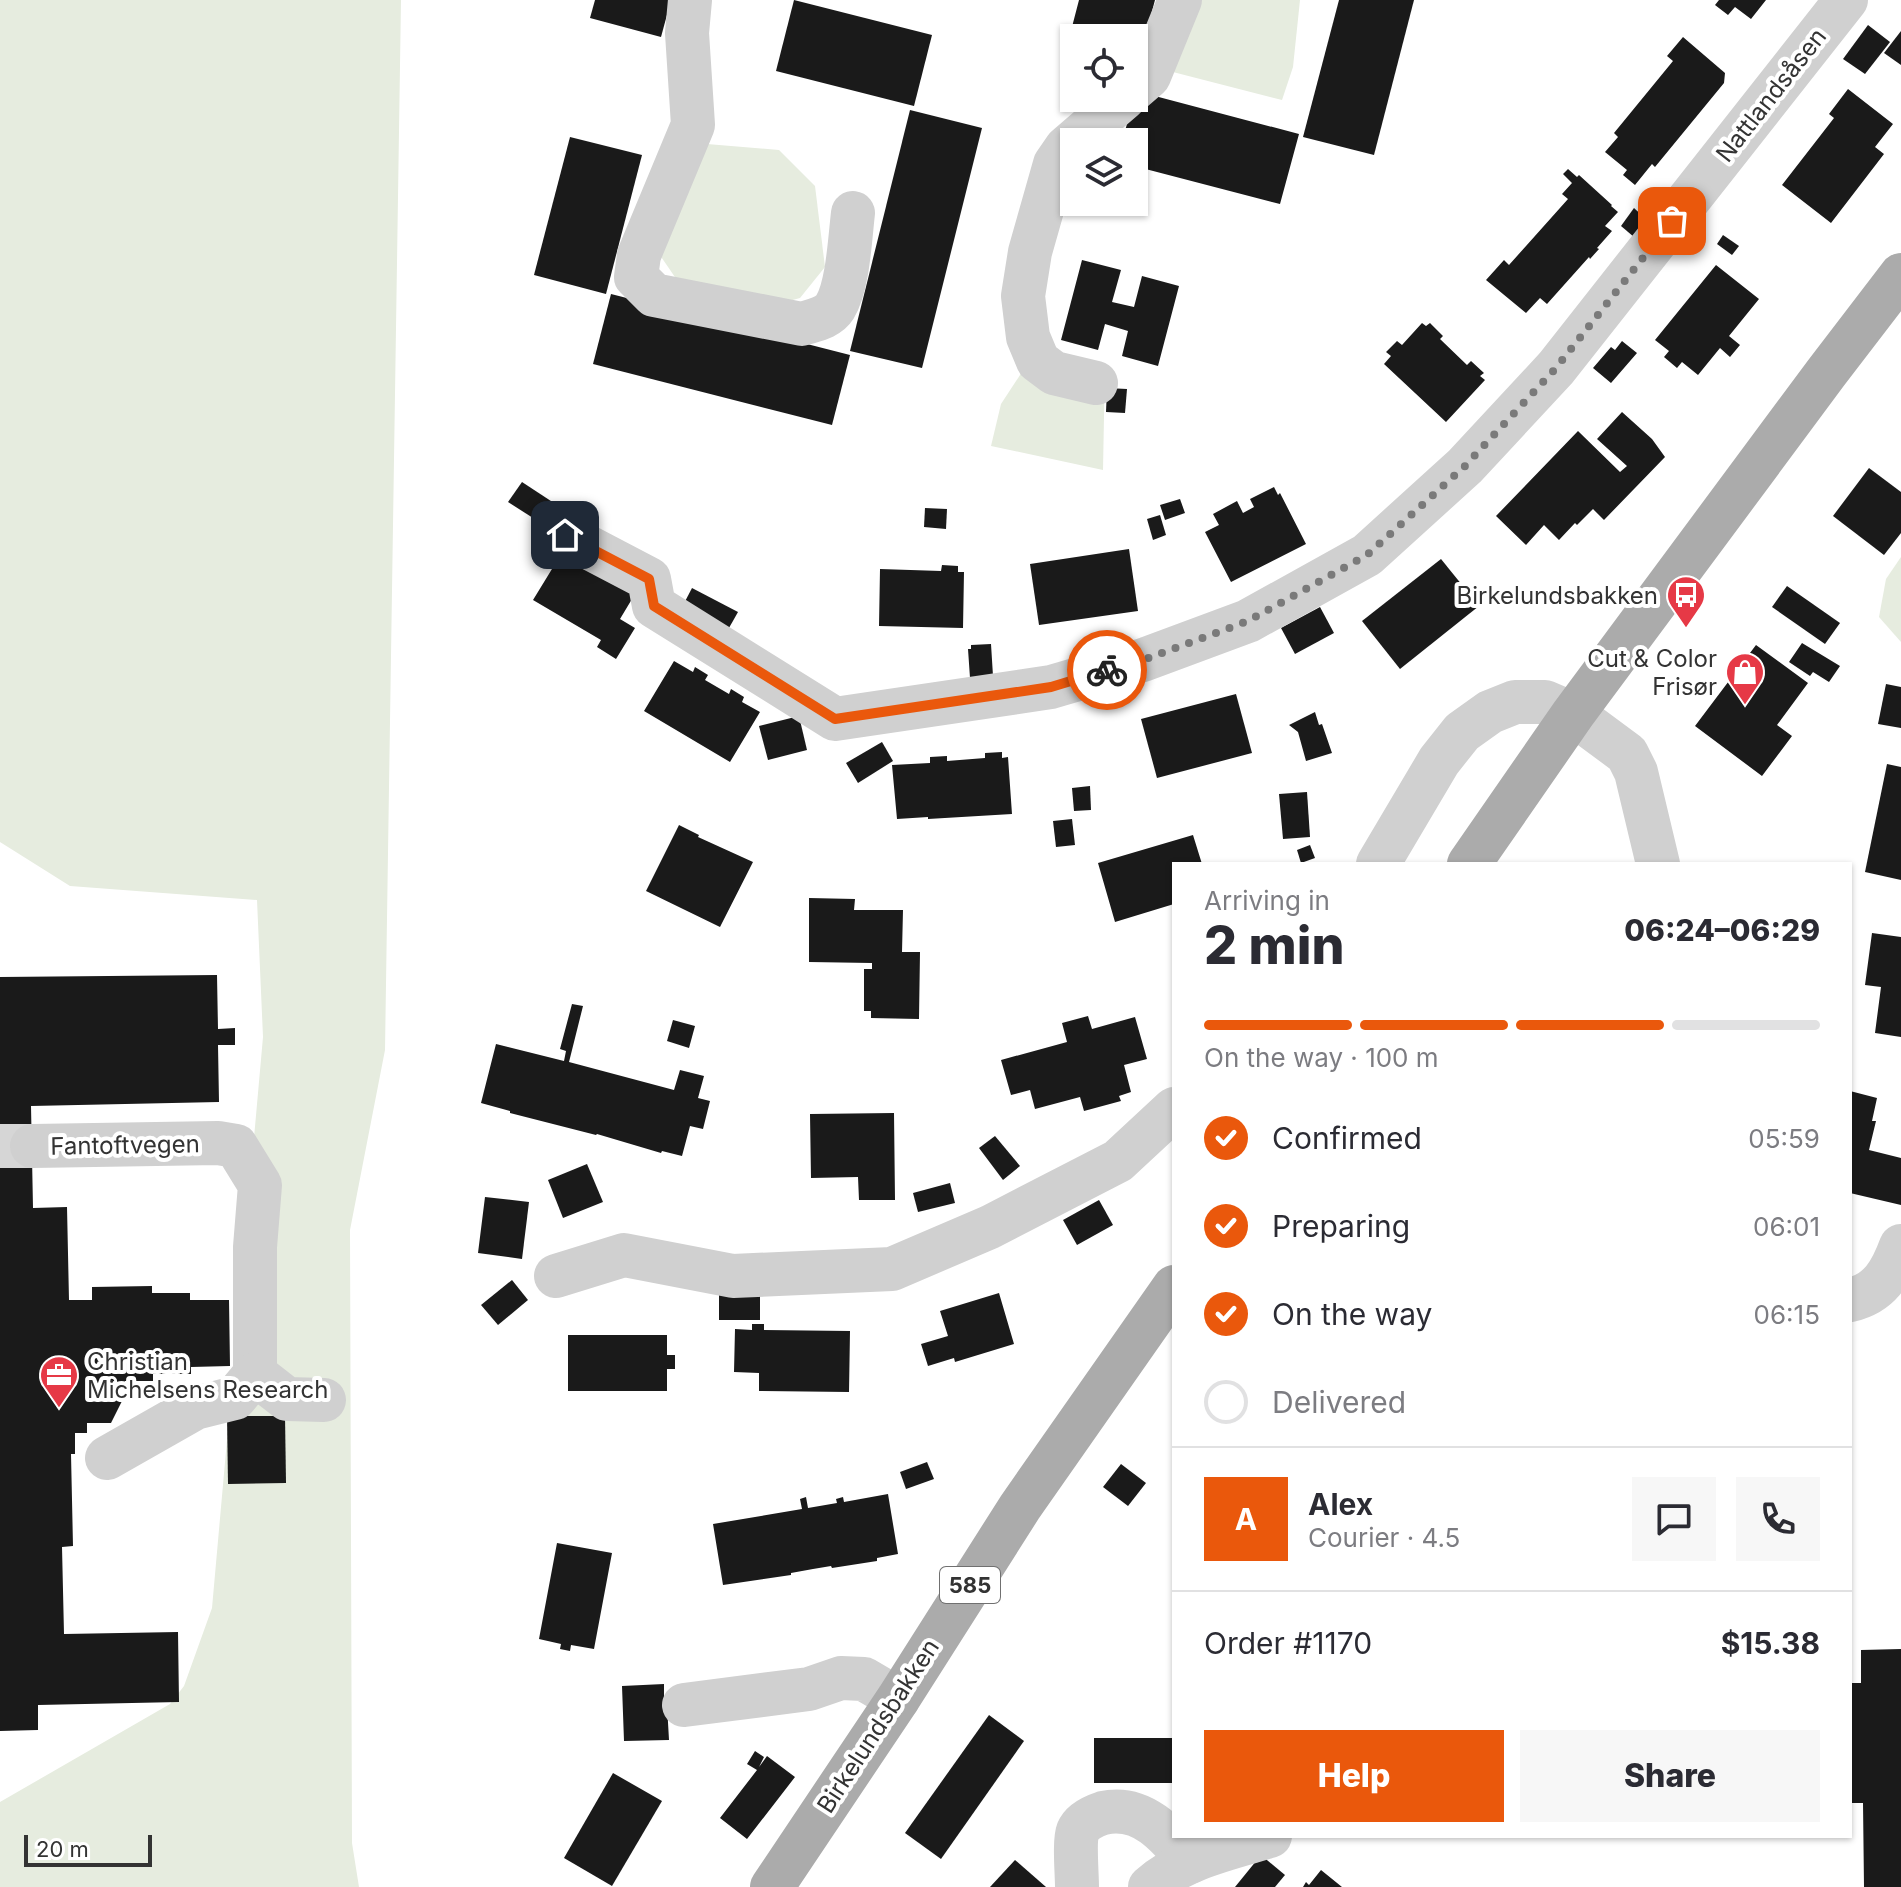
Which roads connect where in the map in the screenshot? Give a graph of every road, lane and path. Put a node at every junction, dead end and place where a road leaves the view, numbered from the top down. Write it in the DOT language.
graph roads {
  1 [pos="690,0"];
  2 [pos="1180,0"];
  3 [pos="1846,0"];
  4 [pos="1148,77"];
  5 [pos="1108,112"];
  6 [pos="853,213"];
  7 [pos="1901,275"];
  8 [pos="1096,383"];
  9 [pos="565,535"];
  10 [pos="1573,714"];
  11 [pos="1379,862"];
  12 [pos="1470,862"];
  13 [pos="1658,862"];
  14 [pos="1172,1111"];
  15 [pos="32,1146"];
  16 [pos="1901,1246"];
  17 [pos="556,1276"];
  18 [pos="1172,1290"];
  19 [pos="1852,1300"];
  20 [pos="255,1374"];
  21 [pos="324,1400"];
  22 [pos="107,1458"];
  23 [pos="898,1699"];
  24 [pos="684,1705"];
  25 [pos="1264,1838"];
  26 [pos="1190,1862"];
  27 [pos="772,1887"];
  28 [pos="1077,1887"];
  29 [pos="1150,1887"];
  1 -- 6 [label="street"];
  2 -- 4 [label="street"];
  3 -- 9 [label="street, Nattlandsåsen"];
  5 -- 8 [label="street"];
  7 -- 10 [label="main road"];
  10 -- 11 [label="street"];
  10 -- 12 [label="main road"];
  10 -- 13 [label="street"];
  14 -- 17 [label="street"];
  15 -- 20 [label="street, Fantoftvegen"];
  16 -- 19 [label="street"];
  18 -- 23 [label="main road, Birkelundsbakken / 585"];
  20 -- 21 [label="street"];
  20 -- 22 [label="street"];
  23 -- 24 [label="street"];
  23 -- 27 [label="main road, Birkelundsbakken / 585"];
  25 -- 26 [label="street"];
  26 -- 28 [label="street"];
  26 -- 29 [label="street"];
}
